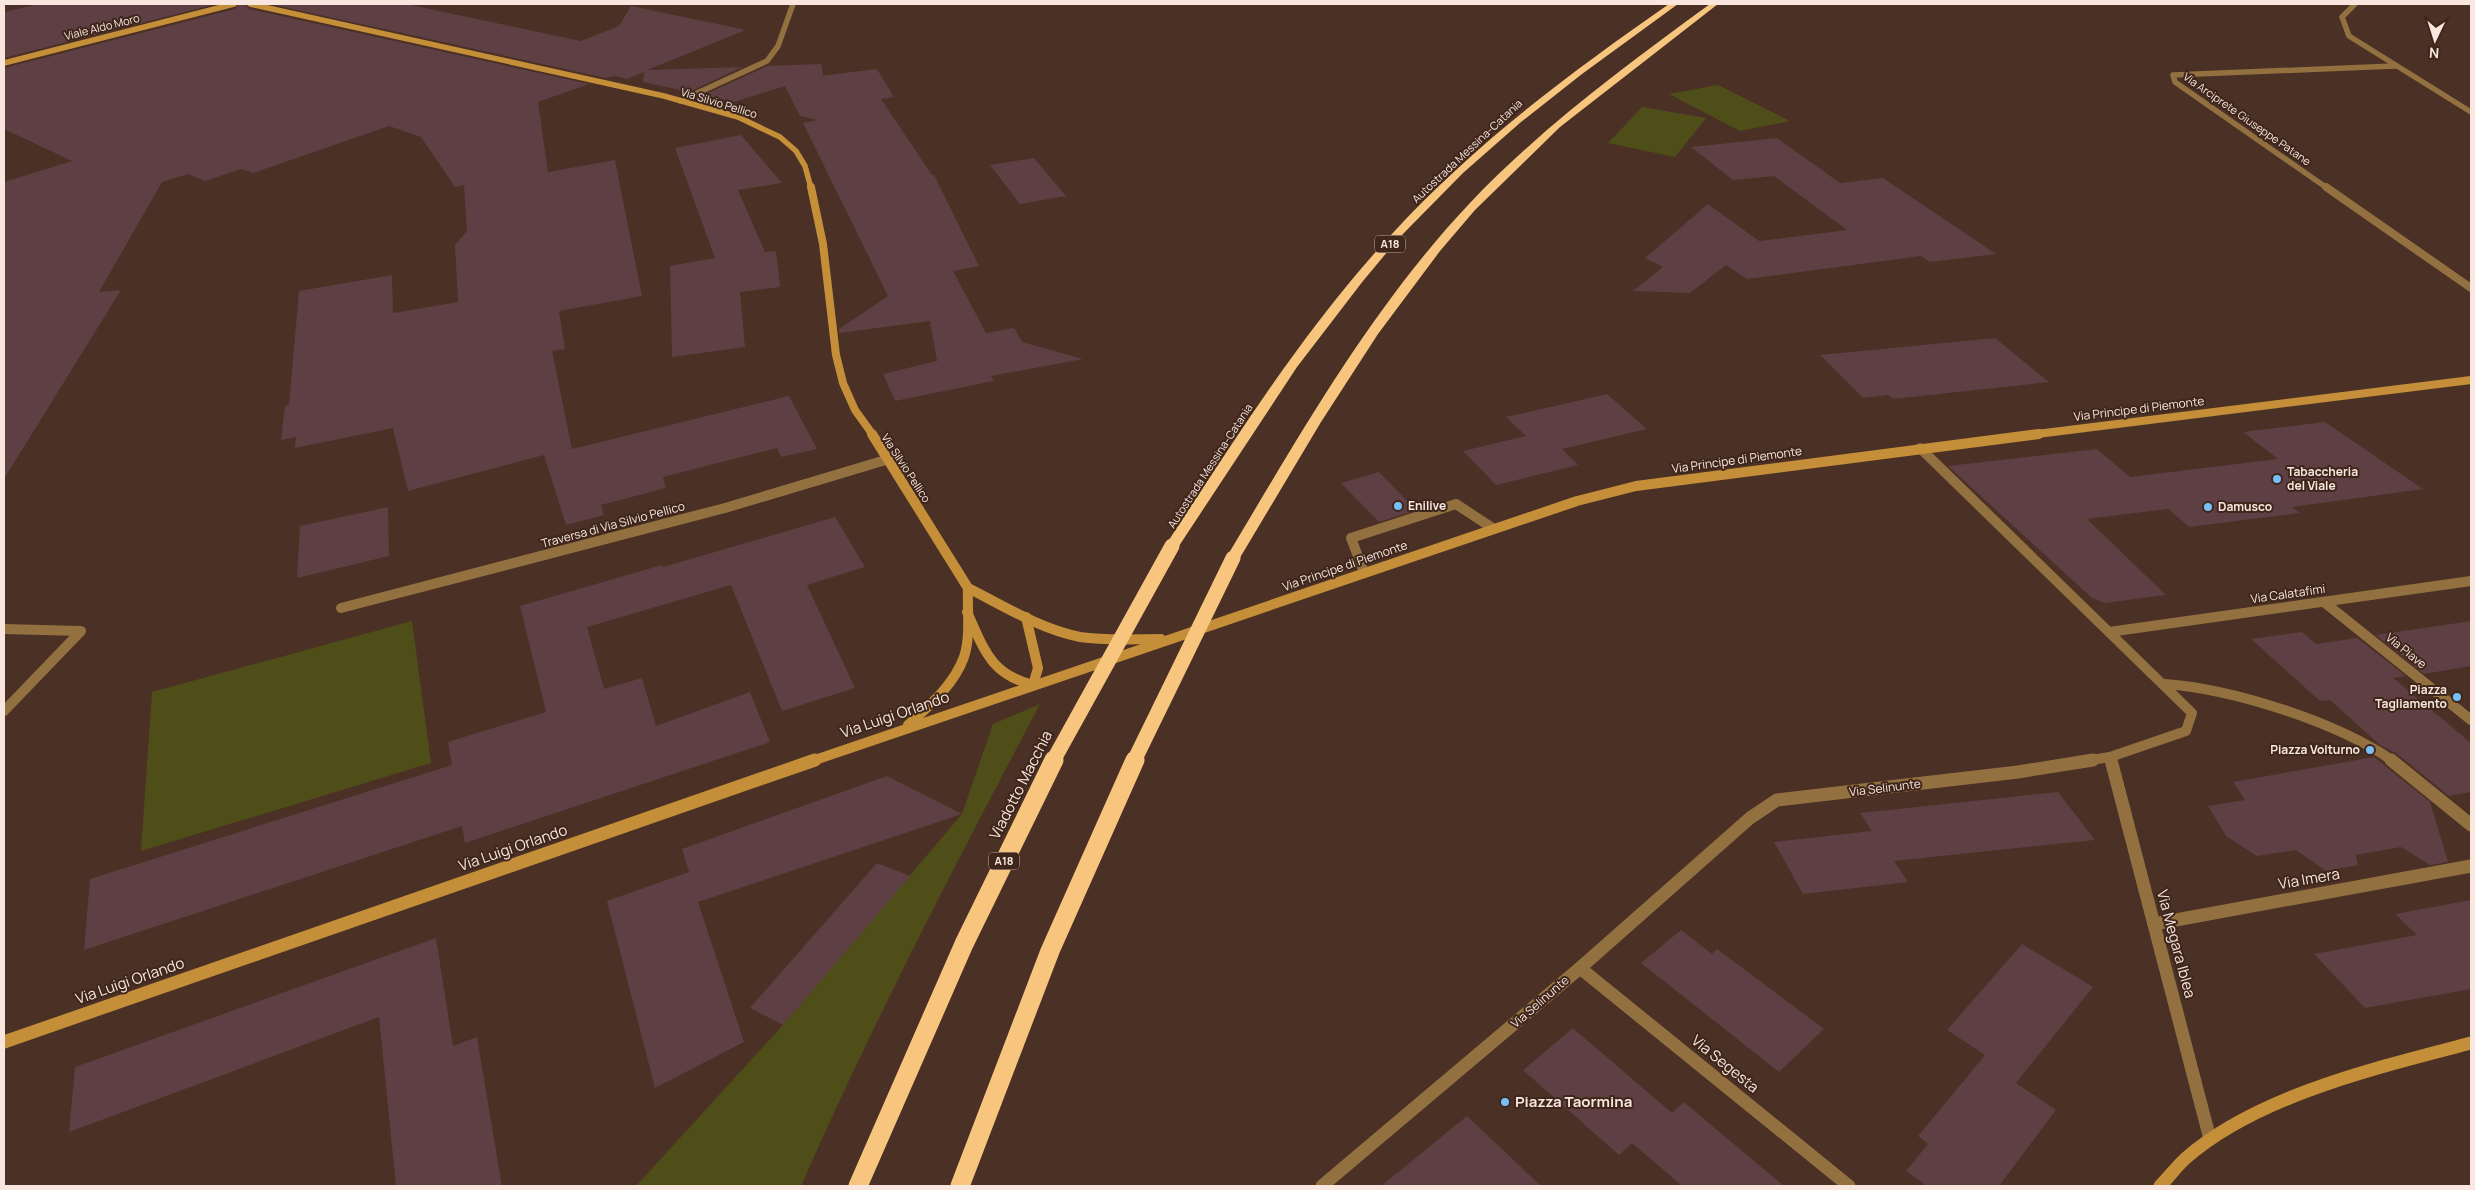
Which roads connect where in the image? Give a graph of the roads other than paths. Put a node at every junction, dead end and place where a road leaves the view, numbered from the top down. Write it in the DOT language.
graph roads {
  1 [pos="234,4"];
  2 [pos="250,4"];
  3 [pos="793,4"];
  4 [pos="1674,4"];
  5 [pos="1714,4"];
  6 [pos="2355,4"];
  7 [pos="4,62"];
  8 [pos="2395,66"];
  9 [pos="680,101"];
  10 [pos="2471,112"];
  11 [pos="2471,288"];
  12 [pos="2471,380"];
  13 [pos="1920,448"];
  14 [pos="889,459"];
  15 [pos="1494,529"];
  16 [pos="1172,546"];
  17 [pos="1364,572"];
  18 [pos="2471,581"];
  19 [pos="968,588"];
  20 [pos="2324,602"];
  21 [pos="341,608"];
  22 [pos="967,611"];
  23 [pos="1026,617"];
  24 [pos="4,630"];
  25 [pos="2109,632"];
  26 [pos="1170,639"];
  27 [pos="2165,684"];
  28 [pos="1033,686"];
  29 [pos="4,711"];
  30 [pos="2471,720"];
  31 [pos="904,729"];
  32 [pos="2110,757"];
  33 [pos="2471,825"];
  34 [pos="2471,866"];
  35 [pos="2154,924"];
  36 [pos="1580,968"];
  37 [pos="4,1042"];
  38 [pos="2471,1043"];
  39 [pos="2210,1139"];
  40 [pos="858,1186"];
  41 [pos="960,1186"];
  42 [pos="1322,1186"];
  43 [pos="1849,1186"];
  44 [pos="2160,1186"];
  1 -- 7 [label="street, Viale Aldo Moro"];
  2 -- 9 [label="street, Via Silvio Pellico"];
  3 -- 9 [label="street"];
  4 -- 16 [label="highway, Autostrada Messina-Catania / A18"];
  5 -- 41 [label="highway, bridge"];
  6 -- 8 [label="street"];
  8 -- 10 [label="street"];
  8 -- 11 [label="street, Via Arciprete Giuseppe Patane"];
  9 -- 14 [label="street, Via Silvio Pellico"];
  12 -- 13 [label="street, Via Principe di Piemonte"];
  13 -- 15 [label="street, Via Principe di Piemonte"];
  13 -- 25 [label="street, Via Selinunte"];
  14 -- 19 [label="street, Via Silvio Pellico"];
  14 -- 21 [label="street, Traversa di Via Silvio Pellico"];
  15 -- 17 [label="street, Via Principe di Piemonte"];
  15 -- 17 [label="street"];
  16 -- 40 [label="highway, Viadotto Macchia / A18, bridge"];
  17 -- 26 [label="street, Via Principe di Piemonte"];
  18 -- 20 [label="street, Via Calatafimi"];
  19 -- 22 [label="street"];
  19 -- 23 [label="street"];
  20 -- 25 [label="street, Via Calatafimi"];
  20 -- 30 [label="street, Via Piave"];
  22 -- 28 [label="street"];
  22 -- 31 [label="street"];
  23 -- 26 [label="street"];
  23 -- 28 [label="street"];
  24 -- 29 [label="street"];
  25 -- 27 [label="street, Via Selinunte"];
  26 -- 28 [label="street, Via Principe di Piemonte"];
  27 -- 32 [label="street, Via Selinunte"];
  27 -- 33 [label="street"];
  28 -- 31 [label="street, Via Luigi Orlando"];
  31 -- 37 [label="street, Via Luigi Orlando"];
  32 -- 35 [label="street, Via Megara Iblea"];
  32 -- 36 [label="street, Via Selinunte"];
  34 -- 35 [label="street, Via Imera"];
  35 -- 39 [label="street, Via Megara Iblea"];
  36 -- 42 [label="street, Via Selinunte"];
  36 -- 43 [label="street, Via Segesta"];
  38 -- 39 [label="street"];
  39 -- 44 [label="street"];
}
